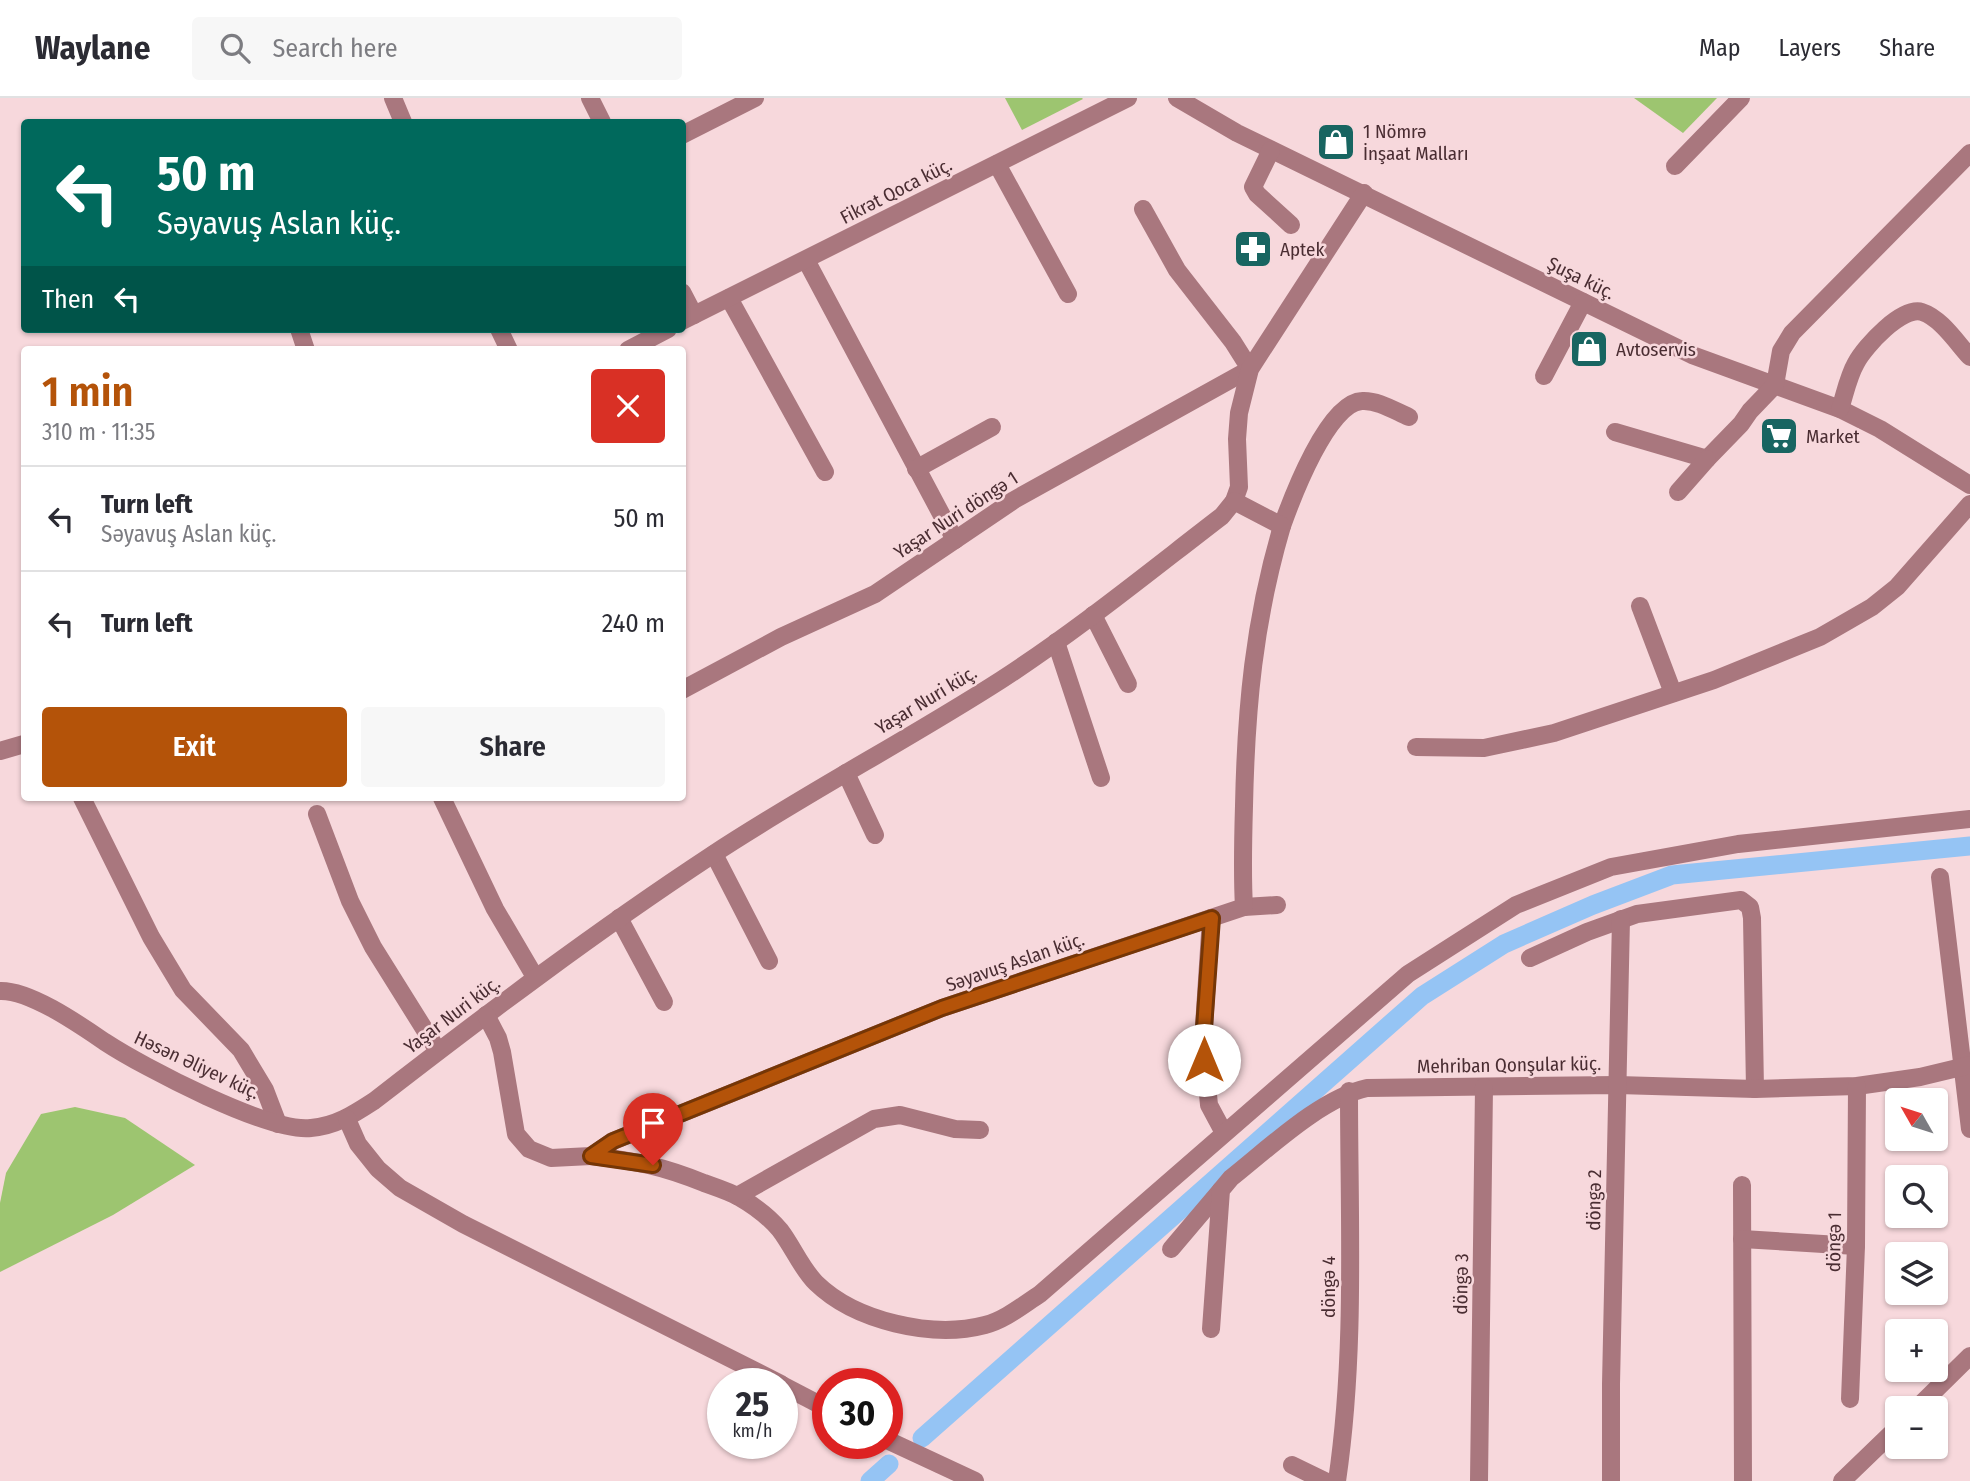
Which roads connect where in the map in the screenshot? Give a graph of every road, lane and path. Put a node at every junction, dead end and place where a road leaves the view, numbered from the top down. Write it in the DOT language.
graph roads {
  1 [pos="393,98"];
  2 [pos="590,98"];
  3 [pos="755,98"];
  4 [pos="1128,98"];
  5 [pos="1177,98"];
  6 [pos="1741,98"];
  7 [pos="399,119"];
  8 [pos="600,119"];
  9 [pos="686,133"];
  10 [pos="1271,150"];
  11 [pos="1970,153"];
  12 [pos="997,164"];
  13 [pos="1675,166"];
  14 [pos="1364,193"];
  15 [pos="1143,209"];
  16 [pos="1292,225"];
  17 [pos="806,260"];
  18 [pos="1068,294"];
  19 [pos="729,298"];
  20 [pos="1583,302"];
  21 [pos="688,318"];
  22 [pos="660,333"];
  23 [pos="635,346"];
  24 [pos="1970,357"];
  25 [pos="1250,369"];
  26 [pos="1544,376"];
  27 [pos="1774,385"];
  28 [pos="1840,410"];
  29 [pos="1409,417"];
  30 [pos="992,427"];
  31 [pos="1615,432"];
  32 [pos="1707,458"];
  33 [pos="916,469"];
  34 [pos="825,472"];
  35 [pos="1970,485"];
  36 [pos="1678,492"];
  37 [pos="1234,501"];
  38 [pos="1970,504"];
  39 [pos="1282,526"];
  40 [pos="955,540"];
  41 [pos="1640,606"];
  42 [pos="1093,615"];
  43 [pos="1056,642"];
  44 [pos="1128,684"];
  45 [pos="686,688"];
  46 [pos="1673,693"];
  47 [pos="21,745"];
  48 [pos="1416,747"];
  49 [pos="0,751"];
  50 [pos="846,773"];
  51 [pos="1101,778"];
  52 [pos="83,801"];
  53 [pos="443,801"];
  54 [pos="317,814"];
  55 [pos="1970,818"];
  56 [pos="875,835"];
  57 [pos="714,854"];
  58 [pos="1940,877"];
  59 [pos="1277,905"];
  60 [pos="1244,907"];
  61 [pos="619,918"];
  62 [pos="1212,918"];
  63 [pos="1621,919"];
  64 [pos="1530,958"];
  65 [pos="769,961"];
  66 [pos="536,977"];
  67 [pos="0,991"];
  68 [pos="664,1002"];
  69 [pos="486,1015"];
  70 [pos="438,1051"];
  71 [pos="1966,1066"];
  72 [pos="1618,1085"];
  73 [pos="1857,1086"];
  74 [pos="1484,1087"];
  75 [pos="1755,1089"];
  76 [pos="1349,1091"];
  77 [pos="347,1119"];
  78 [pos="278,1124"];
  79 [pos="1970,1129"];
  80 [pos="981,1130"];
  81 [pos="1224,1133"];
  82 [pos="591,1156"];
  83 [pos="1742,1185"];
  84 [pos="1221,1190"];
  85 [pos="737,1196"];
  86 [pos="1742,1239"];
  87 [pos="1856,1246"];
  88 [pos="1171,1249"];
  89 [pos="1211,1329"];
  90 [pos="1970,1356"];
  91 [pos="747,1368"];
  92 [pos="1929,1396"];
  93 [pos="1850,1399"];
  94 [pos="1885,1439"];
  95 [pos="903,1447"];
  96 [pos="1292,1465"];
  97 [pos="975,1481"];
  98 [pos="1325,1481"];
  99 [pos="1337,1481"];
  100 [pos="1479,1481"];
  101 [pos="1611,1481"];
  102 [pos="1743,1481"];
  103 [pos="1842,1481"];
  1 -- 7 [label="street"];
  2 -- 8 [label="street"];
  3 -- 9 [label="street"];
  4 -- 12 [label="street, Fikrət Qoca küç."];
  5 -- 10 [label="street, Şuşa küç."];
  6 -- 13 [label="street"];
  10 -- 14 [label="street, Şuşa küç."];
  10 -- 16 [label="street"];
  11 -- 27 [label="street"];
  12 -- 17 [label="street, Fikrət Qoca küç."];
  12 -- 18 [label="street"];
  14 -- 20 [label="street, Şuşa küç."];
  14 -- 25 [label="street"];
  15 -- 25 [label="street"];
  17 -- 19 [label="street, Fikrət Qoca küç."];
  17 -- 33 [label="street"];
  19 -- 21 [label="street, Fikrət Qoca küç."];
  19 -- 34 [label="street"];
  20 -- 26 [label="street"];
  20 -- 27 [label="street, Şuşa küç."];
  22 -- 23 [label="street"];
  24 -- 28 [label="street"];
  25 -- 37 [label="street"];
  25 -- 40 [label="street, Yaşar Nuri döngə 1"];
  27 -- 28 [label="street, Şuşa küç."];
  27 -- 32 [label="street"];
  28 -- 35 [label="street, Şuşa küç."];
  29 -- 39 [label="street"];
  30 -- 33 [label="street"];
  31 -- 32 [label="street"];
  32 -- 36 [label="street"];
  33 -- 40 [label="street"];
  37 -- 39 [label="street"];
  37 -- 42 [label="street, Yaşar Nuri küç."];
  38 -- 46 [label="street"];
  39 -- 60 [label="street"];
  40 -- 45 [label="street, Yaşar Nuri döngə 1"];
  41 -- 46 [label="street"];
  42 -- 43 [label="street, Yaşar Nuri küç."];
  42 -- 44 [label="street"];
  43 -- 50 [label="street, Yaşar Nuri küç."];
  43 -- 51 [label="street"];
  46 -- 48 [label="street"];
  47 -- 49 [label="street"];
  50 -- 56 [label="street"];
  50 -- 57 [label="street, Yaşar Nuri küç."];
  52 -- 78 [label="street"];
  53 -- 66 [label="street"];
  54 -- 70 [label="street"];
  55 -- 81 [label="street"];
  57 -- 61 [label="street, Yaşar Nuri küç."];
  57 -- 65 [label="street"];
  58 -- 71 [label="street"];
  59 -- 60 [label="street, Səyavuş Aslan küç."];
  60 -- 62 [label="street, Səyavuş Aslan küç."];
  61 -- 66 [label="street, Yaşar Nuri küç."];
  61 -- 68 [label="street"];
  62 -- 81 [label="street"];
  62 -- 82 [label="street, Səyavuş Aslan küç."];
  63 -- 64 [label="street"];
  63 -- 72 [label="street, döngə 2"];
  63 -- 75 [label="street"];
  66 -- 69 [label="street, Yaşar Nuri küç."];
  67 -- 78 [label="street, Həsən Əliyev küç."];
  69 -- 70 [label="street, Yaşar Nuri küç."];
  69 -- 82 [label="street, Səyavuş Aslan küç."];
  70 -- 77 [label="street, Yaşar Nuri küç."];
  71 -- 73 [label="street, Mehriban Qonşular küç."];
  71 -- 79 [label="street"];
  72 -- 74 [label="street, Mehriban Qonşular küç."];
  72 -- 75 [label="street, Mehriban Qonşular küç."];
  72 -- 101 [label="street, döngə 2"];
  73 -- 75 [label="street, Mehriban Qonşular küç."];
  73 -- 87 [label="street, döngə 1"];
  74 -- 76 [label="street, Mehriban Qonşular küç."];
  74 -- 100 [label="street, döngə 3"];
  76 -- 84 [label="street, Mehriban Qonşular küç."];
  76 -- 99 [label="street, döngə 4"];
  77 -- 78 [label="street, Həsən Əliyev küç."];
  77 -- 91 [label="street"];
  80 -- 85 [label="street"];
  81 -- 85 [label="street"];
  82 -- 85 [label="street"];
  83 -- 86 [label="street"];
  84 -- 88 [label="street, Mehriban Qonşular küç."];
  84 -- 89 [label="street"];
  86 -- 87 [label="street"];
  86 -- 102 [label="street"];
  87 -- 93 [label="street, döngə 1"];
  90 -- 92 [label="street"];
  94 -- 103 [label="street"];
  95 -- 97 [label="street"];
  96 -- 98 [label="street"];
}
